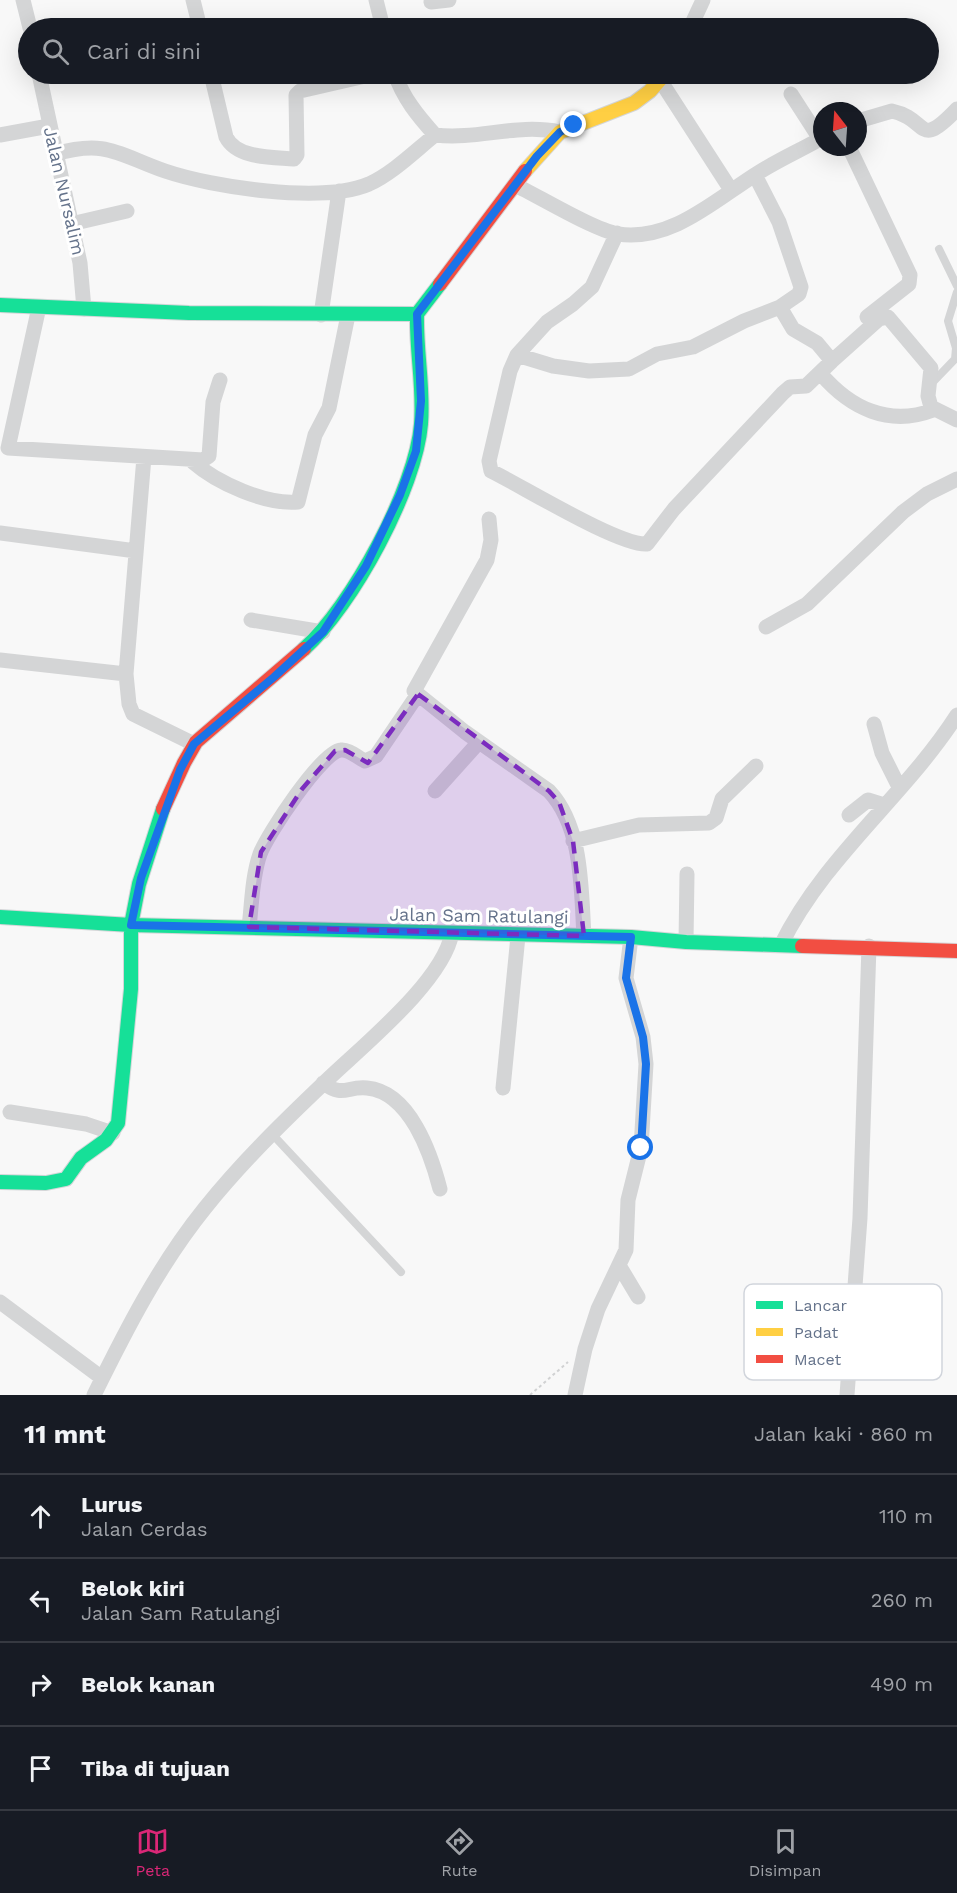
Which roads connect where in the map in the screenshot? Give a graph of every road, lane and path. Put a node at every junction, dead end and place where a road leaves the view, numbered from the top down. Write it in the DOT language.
graph roads {
  1 [pos="23,0"];
  2 [pos="194,0"];
  3 [pos="376,0"];
  4 [pos="449,0"];
  5 [pos="704,0"];
  6 [pos="431,2"];
  7 [pos="28,18"];
  8 [pos="198,18"];
  9 [pos="380,18"];
  10 [pos="695,18"];
  11 [pos="41,84"];
  12 [pos="213,84"];
  13 [pos="330,84"];
  14 [pos="398,84"];
  15 [pos="654,84"];
  16 [pos="666,84"];
  17 [pos="791,94"];
  18 [pos="957,109"];
  19 [pos="867,119"];
  20 [pos="49,126"];
  21 [pos="813,127"];
  22 [pos="560,132"];
  23 [pos="0,135"];
  24 [pos="435,135"];
  25 [pos="813,143"];
  26 [pos="56,154"];
  27 [pos="853,156"];
  28 [pos="755,175"];
  29 [pos="515,185"];
  30 [pos="731,190"];
  31 [pos="339,191"];
  32 [pos="127,211"];
  33 [pos="71,224"];
  34 [pos="617,233"];
  35 [pos="940,252"];
  36 [pos="952,266"];
  37 [pos="957,286"];
  38 [pos="957,292"];
  39 [pos="0,305"];
  40 [pos="39,307"];
  41 [pos="780,307"];
  42 [pos="84,309"];
  43 [pos="881,312"];
  44 [pos="417,314"];
  45 [pos="321,315"];
  46 [pos="348,315"];
  47 [pos="853,329"];
  48 [pos="517,355"];
  49 [pos="832,361"];
  50 [pos="821,374"];
  51 [pos="220,380"];
  52 [pos="930,385"];
  53 [pos="933,410"];
  54 [pos="957,420"];
  55 [pos="4,448"];
  56 [pos="144,457"];
  57 [pos="194,462"];
  58 [pos="957,479"];
  59 [pos="489,519"];
  60 [pos="0,534"];
  61 [pos="136,551"];
  62 [pos="251,620"];
  63 [pos="765,627"];
  64 [pos="323,632"];
  65 [pos="0,660"];
  66 [pos="126,674"];
  67 [pos="418,694"];
  68 [pos="957,715"];
  69 [pos="873,724"];
  70 [pos="472,737"];
  71 [pos="194,744"];
  72 [pos="756,766"];
  73 [pos="898,788"];
  74 [pos="435,791"];
  75 [pos="884,805"];
  76 [pos="849,814"];
  77 [pos="573,841"];
  78 [pos="687,874"];
  79 [pos="0,917"];
  80 [pos="131,925"];
  81 [pos="249,927"];
  82 [pos="452,933"];
  83 [pos="518,936"];
  84 [pos="584,936"];
  85 [pos="631,937"];
  86 [pos="686,942"];
  87 [pos="781,945"];
  88 [pos="869,946"];
  89 [pos="957,951"];
  90 [pos="323,1083"];
  91 [pos="503,1088"];
  92 [pos="10,1112"];
  93 [pos="114,1133"];
  94 [pos="273,1135"];
  95 [pos="0,1182"];
  96 [pos="440,1189"];
  97 [pos="620,1267"];
  98 [pos="401,1272"];
  99 [pos="855,1284"];
  100 [pos="638,1297"];
  101 [pos="0,1302"];
  102 [pos="585,1349"];
  103 [pos="102,1378"];
  104 [pos="848,1380"];
  105 [pos="94,1395"];
  106 [pos="530,1395"];
  107 [pos="575,1395"];
  108 [pos="847,1395"];
  1 -- 7 [label="street"];
  2 -- 8 [label="street"];
  3 -- 9 [label="street"];
  4 -- 6 [label="street"];
  5 -- 10 [label="street"];
  11 -- 20 [label="street, Jalan Nursalim"];
  12 -- 13 [label="street"];
  14 -- 24 [label="street"];
  15 -- 22 [label="street"];
  16 -- 30 [label="street"];
  17 -- 21 [label="street"];
  18 -- 19 [label="street"];
  20 -- 23 [label="street"];
  20 -- 26 [label="street, Jalan Nursalim"];
  22 -- 24 [label="street"];
  22 -- 29 [label="street"];
  24 -- 31 [label="street"];
  25 -- 28 [label="street"];
  26 -- 31 [label="street"];
  26 -- 33 [label="street, Jalan Nursalim"];
  27 -- 43 [label="street"];
  28 -- 30 [label="street"];
  28 -- 41 [label="street"];
  29 -- 34 [label="street"];
  29 -- 44 [label="street"];
  30 -- 34 [label="street"];
  31 -- 45 [label="street"];
  32 -- 33 [label="street"];
  33 -- 42 [label="street, Jalan Nursalim"];
  34 -- 48 [label="street"];
  35 -- 36 [label="lane"];
  36 -- 37 [label="lane"];
  38 -- 52 [label="lane"];
  39 -- 40 [label="street"];
  40 -- 42 [label="street"];
  40 -- 55 [label="street"];
  41 -- 48 [label="street"];
  41 -- 49 [label="street"];
  42 -- 45 [label="street"];
  43 -- 47 [label="street"];
  43 -- 49 [label="street"];
  43 -- 52 [label="street"];
  44 -- 46 [label="street"];
  44 -- 64 [label="street"];
  45 -- 46 [label="street"];
  46 -- 57 [label="street"];
  48 -- 50 [label="street"];
  49 -- 50 [label="street"];
  50 -- 53 [label="street"];
  51 -- 57 [label="street"];
  52 -- 53 [label="street"];
  53 -- 54 [label="street"];
  55 -- 56 [label="street"];
  56 -- 57 [label="street"];
  56 -- 61 [label="street"];
  58 -- 63 [label="street"];
  59 -- 67 [label="street"];
  60 -- 61 [label="street"];
  61 -- 66 [label="street"];
  62 -- 64 [label="street"];
  64 -- 71 [label="street"];
  65 -- 66 [label="street"];
  66 -- 71 [label="street"];
  67 -- 70 [label="street"];
  67 -- 81 [label="street"];
  68 -- 73 [label="street"];
  69 -- 73 [label="street"];
  70 -- 74 [label="street"];
  70 -- 77 [label="street"];
  71 -- 80 [label="street"];
  72 -- 77 [label="street"];
  73 -- 75 [label="street"];
  75 -- 76 [label="street"];
  75 -- 87 [label="street"];
  77 -- 84 [label="street"];
  78 -- 86 [label="street"];
  79 -- 80 [label="street, Jalan Sam Ratulangi"];
  80 -- 81 [label="street, Jalan Sam Ratulangi"];
  80 -- 93 [label="street"];
  81 -- 82 [label="street, Jalan Sam Ratulangi"];
  82 -- 83 [label="street, Jalan Sam Ratulangi"];
  82 -- 90 [label="street"];
  83 -- 84 [label="street, Jalan Sam Ratulangi"];
  83 -- 91 [label="street"];
  84 -- 85 [label="street, Jalan Sam Ratulangi"];
  85 -- 86 [label="street, Jalan Sam Ratulangi"];
  85 -- 97 [label="street"];
  86 -- 87 [label="street, Jalan Sam Ratulangi"];
  87 -- 88 [label="street, Jalan Sam Ratulangi"];
  88 -- 89 [label="street, Jalan Sam Ratulangi"];
  88 -- 99 [label="street"];
  90 -- 94 [label="street"];
  90 -- 96 [label="street"];
  92 -- 93 [label="street"];
  93 -- 95 [label="street"];
  94 -- 98 [label="lane"];
  94 -- 103 [label="street"];
  97 -- 100 [label="street"];
  97 -- 102 [label="street"];
  101 -- 103 [label="street"];
  102 -- 106 [label="path"];
  102 -- 107 [label="street"];
  103 -- 105 [label="street"];
  104 -- 108 [label="street"];
}
